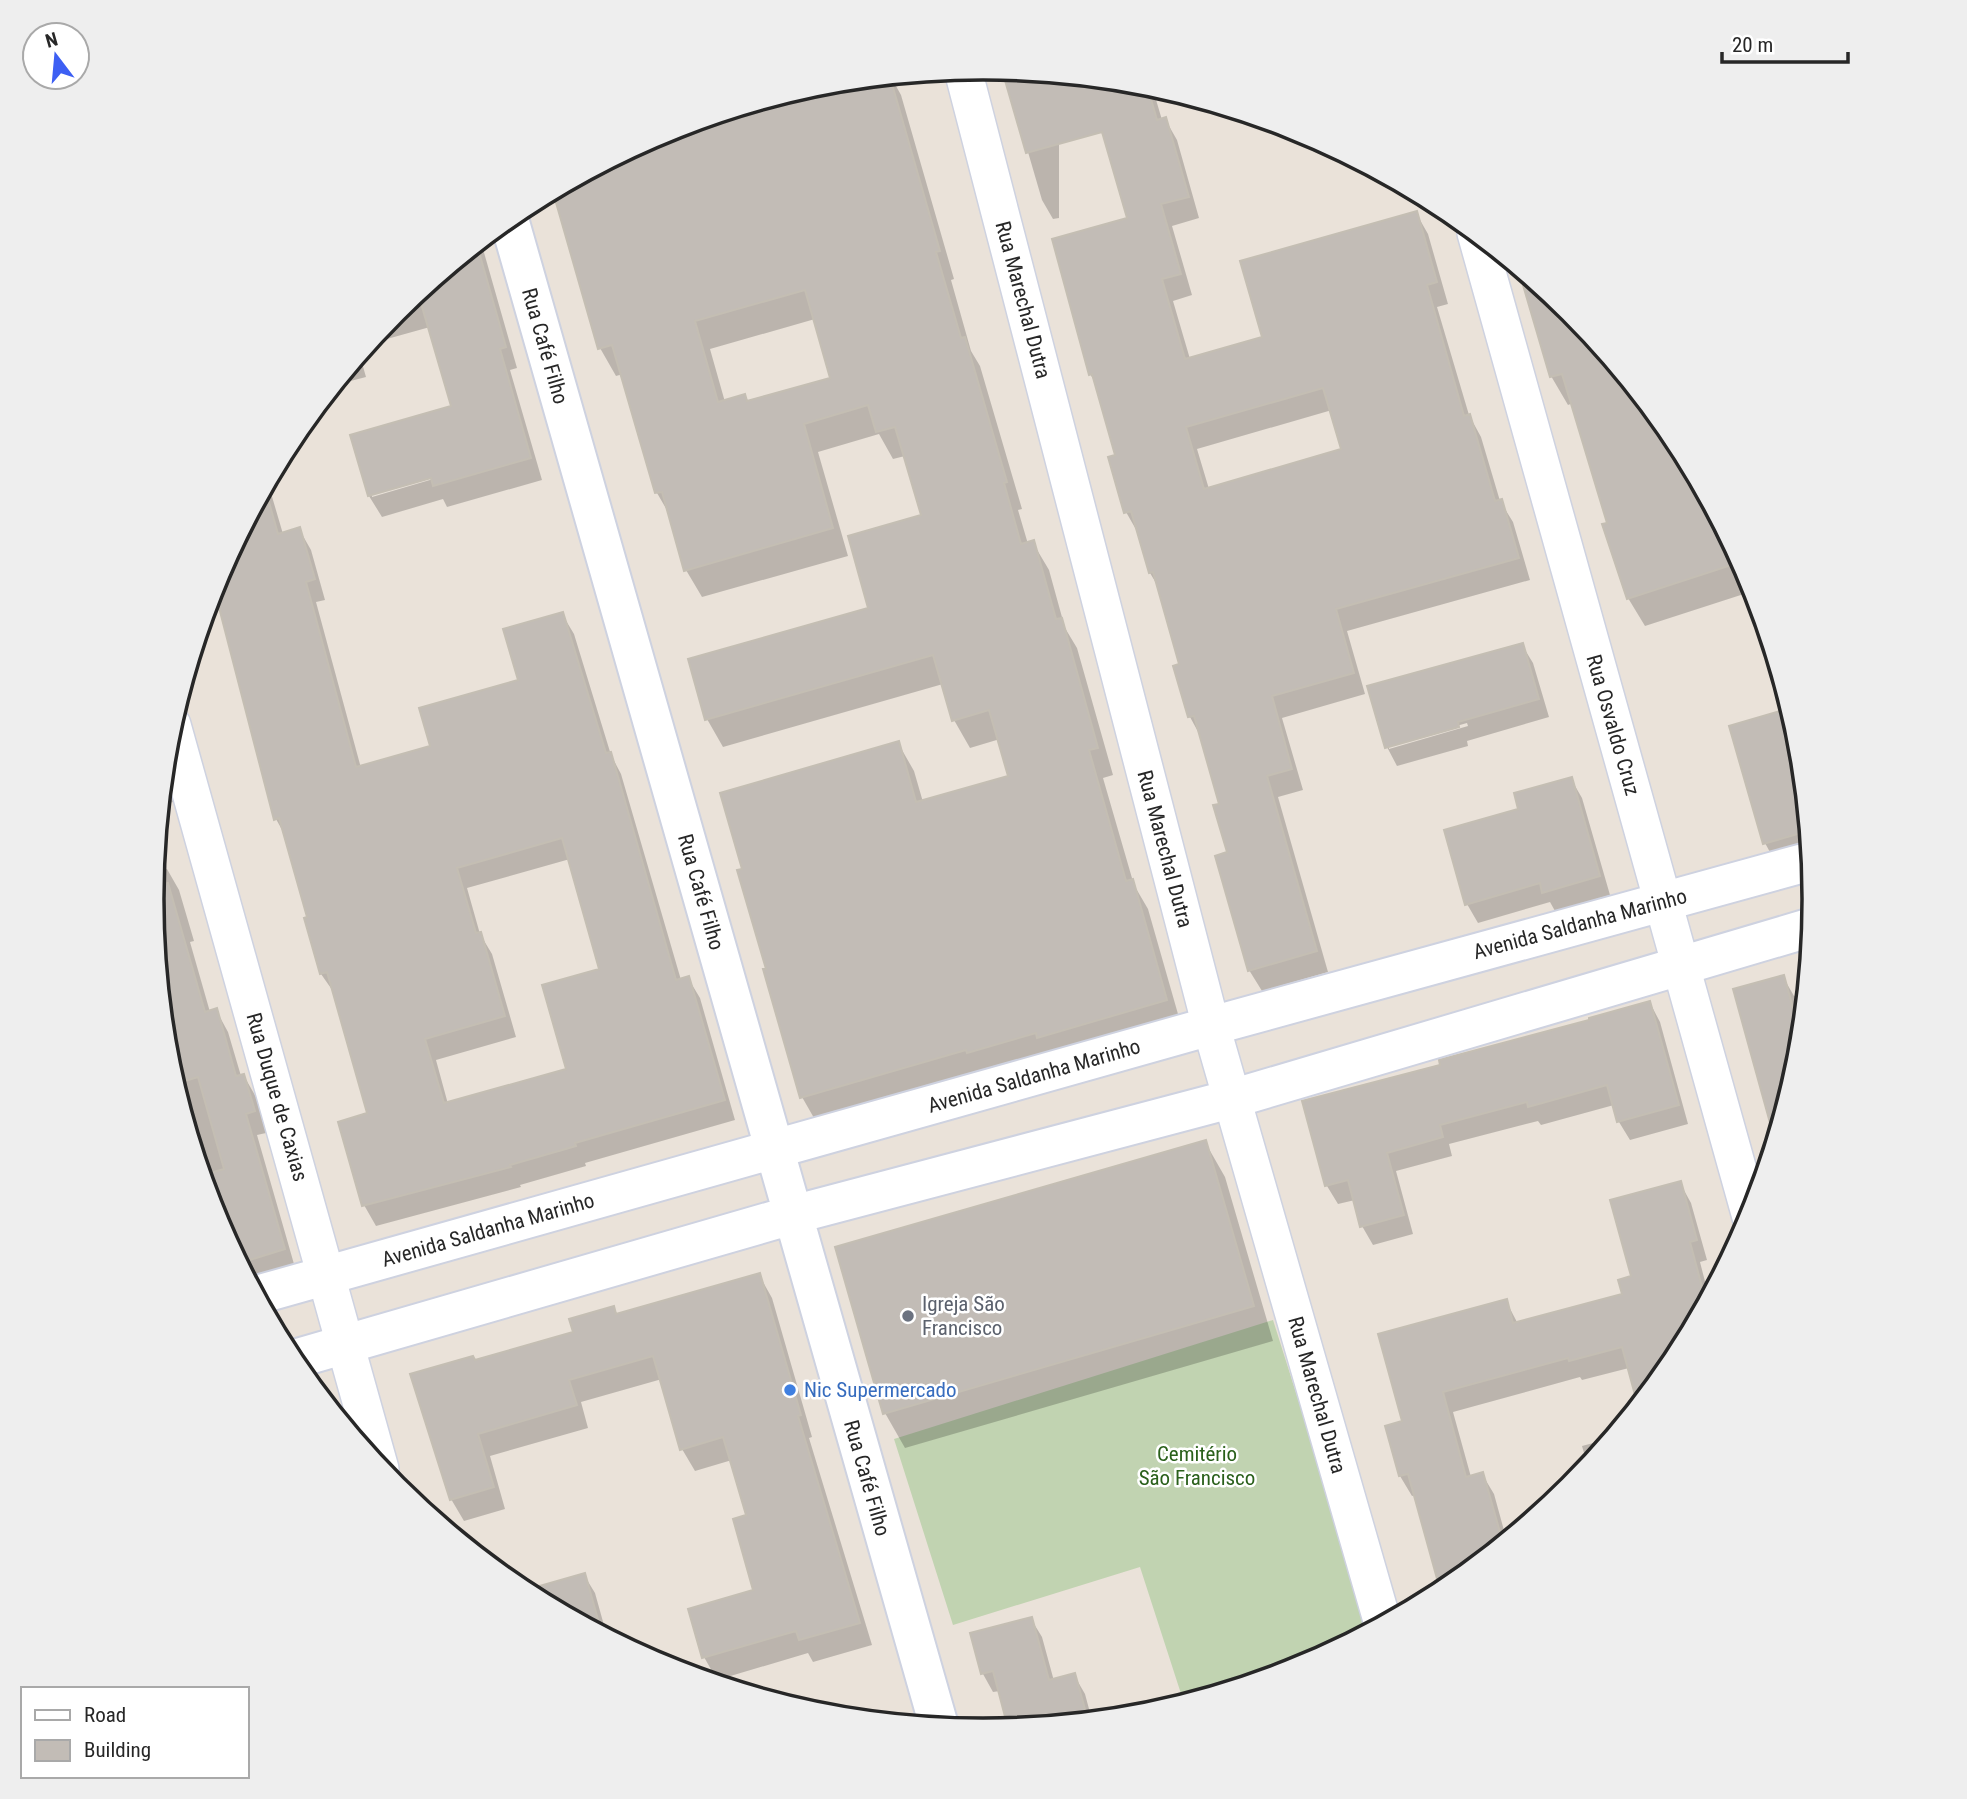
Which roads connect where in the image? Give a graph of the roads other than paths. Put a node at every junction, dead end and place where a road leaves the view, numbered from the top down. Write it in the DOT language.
graph roads {
  1 [pos="966,81"];
  2 [pos="512,230"];
  3 [pos="1480,249"];
  4 [pos="179,749"];
  5 [pos="1801,864"];
  6 [pos="1662,901"];
  7 [pos="1801,930"];
  8 [pos="1681,965"];
  9 [pos="1211,1026"];
  10 [pos="1231,1099"];
  11 [pos="775,1149"];
  12 [pos="1746,1198"];
  13 [pos="792,1215"];
  14 [pos="327,1275"];
  15 [pos="265,1293"];
  16 [pos="345,1345"];
  17 [pos="304,1356"];
  18 [pos="373,1446"];
  19 [pos="1381,1616"];
  20 [pos="936,1717"];
  1 -- 9 [label="street, Rua Marechal Dutra"];
  2 -- 11 [label="street, Rua Café Filho"];
  3 -- 6 [label="street, Rua Osvaldo Cruz"];
  4 -- 14 [label="street, Rua Duque de Caxias"];
  5 -- 6 [label="street, Avenida Saldanha Marinho"];
  6 -- 8 [label="street, Rua Osvaldo Cruz"];
  6 -- 9 [label="street, Avenida Saldanha Marinho"];
  7 -- 8 [label="street"];
  8 -- 10 [label="street"];
  8 -- 12 [label="street, Rua Osvaldo Cruz"];
  9 -- 10 [label="street, Rua Marechal Dutra"];
  9 -- 11 [label="street, Avenida Saldanha Marinho"];
  10 -- 13 [label="street"];
  10 -- 19 [label="street, Rua Marechal Dutra"];
  11 -- 13 [label="street, Rua Café Filho"];
  11 -- 14 [label="street, Avenida Saldanha Marinho"];
  13 -- 16 [label="street"];
  13 -- 20 [label="street, Rua Café Filho"];
  14 -- 15 [label="street, Avenida Saldanha Marinho"];
  14 -- 16 [label="street, Rua Duque de Caxias"];
  16 -- 17 [label="street"];
  16 -- 18 [label="street, Rua Duque de Caxias"];
}
